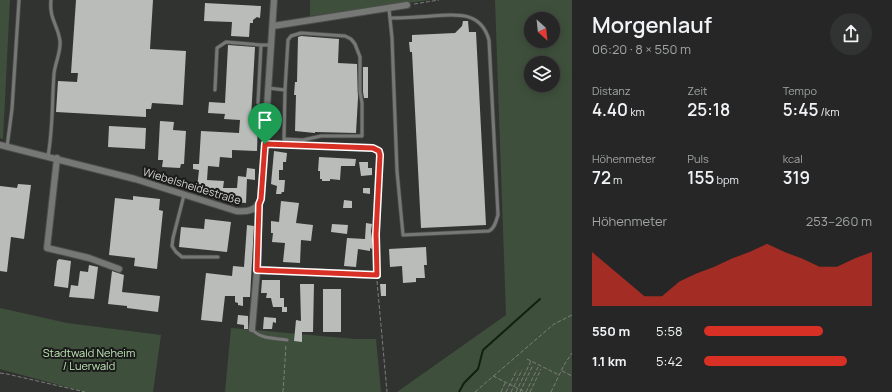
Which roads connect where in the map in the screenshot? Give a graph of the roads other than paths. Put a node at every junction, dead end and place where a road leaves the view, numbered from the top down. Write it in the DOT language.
graph roads {
  1 [pos="19,0"];
  2 [pos="50,0"];
  3 [pos="274,0"];
  4 [pos="407,5"];
  5 [pos="389,9"];
  6 [pos="391,18"];
  7 [pos="273,26"];
  8 [pos="261,45"];
  9 [pos="271,45"];
  10 [pos="268,88"];
  11 [pos="215,90"];
  12 [pos="285,90"];
  13 [pos="258,103"];
  14 [pos="265,144"];
  15 [pos="3,146"];
  16 [pos="48,156"];
  17 [pos="57,158"];
  18 [pos="184,195"];
  19 [pos="259,204"];
  20 [pos="218,257"];
  21 [pos="119,269"];
  22 [pos="257,270"];
  23 [pos="377,275"];
  24 [pos="252,329"];
  25 [pos="287,340"];
  1 -- 15 [label="lane"];
  2 -- 16 [label="lane"];
  3 -- 7 [label="street"];
  4 -- 5 [label="street"];
  5 -- 6 [label="lane"];
  5 -- 7 [label="street"];
  6 -- 6 [label="lane"];
  7 -- 9 [label="street"];
  8 -- 9 [label="lane"];
  8 -- 11 [label="lane"];
  8 -- 13 [label="lane"];
  9 -- 10 [label="street"];
  10 -- 12 [label="lane"];
  10 -- 14 [label="street"];
  12 -- 12 [label="lane"];
  14 -- 19 [label="street"];
  14 -- 23 [label="lane"];
  15 -- 16 [label="street, Wiebelsheidestraße"];
  16 -- 17 [label="street, Wiebelsheidestraße"];
  17 -- 18 [label="street, Wiebelsheidestraße"];
  17 -- 21 [label="street"];
  18 -- 19 [label="street, Wiebelsheidestraße"];
  18 -- 20 [label="lane"];
  19 -- 22 [label="street"];
  22 -- 23 [label="street"];
  22 -- 24 [label="street"];
  24 -- 25 [label="lane"];
}
